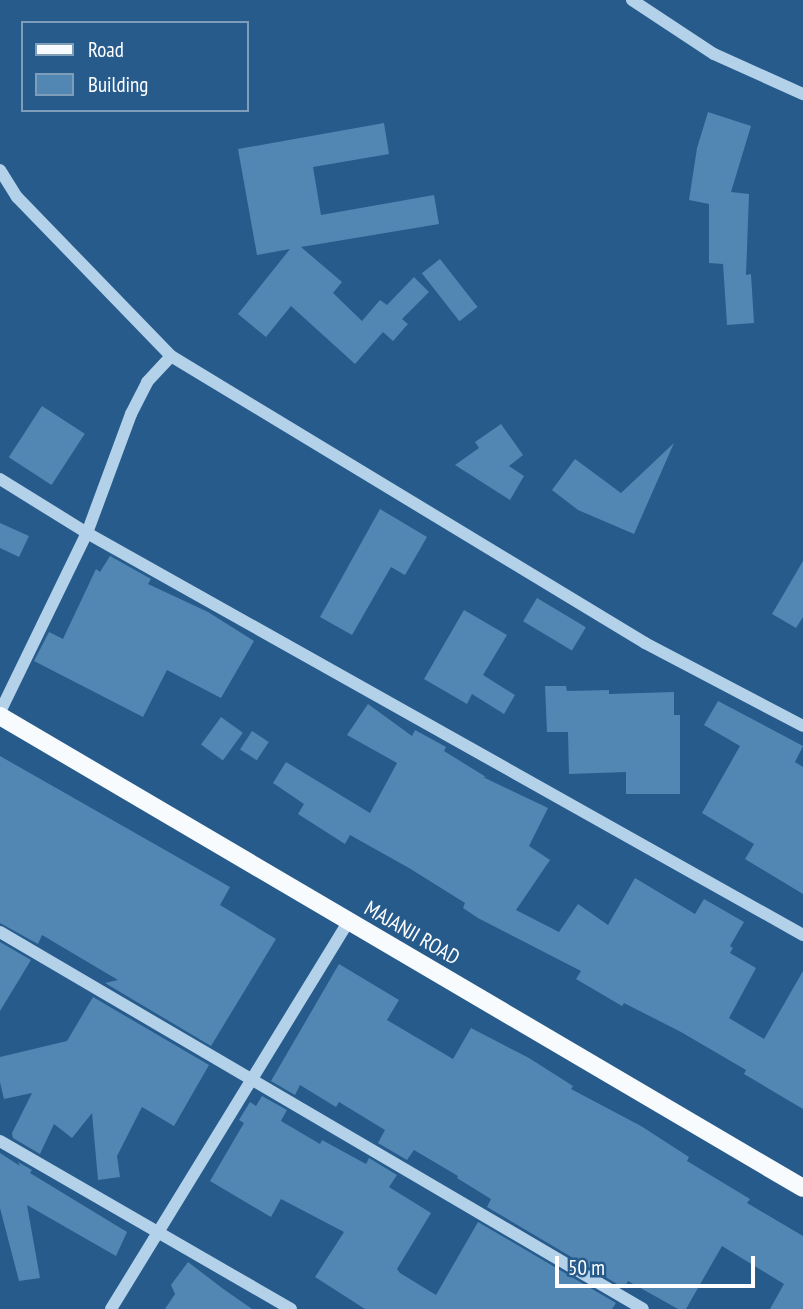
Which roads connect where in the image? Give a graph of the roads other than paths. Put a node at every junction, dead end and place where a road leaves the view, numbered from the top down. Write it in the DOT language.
graph roads {
  1 [pos="632,0"];
  2 [pos="803,94"];
  3 [pos="0,170"];
  4 [pos="171,356"];
  5 [pos="0,479"];
  6 [pos="87,533"];
  7 [pos="0,714"];
  8 [pos="803,726"];
  9 [pos="348,922"];
  10 [pos="0,932"];
  11 [pos="803,934"];
  12 [pos="249,1078"];
  13 [pos="0,1141"];
  14 [pos="803,1188"];
  15 [pos="159,1234"];
  16 [pos="111,1309"];
  17 [pos="291,1309"];
  18 [pos="643,1309"];
  1 -- 2 [label="street"];
  3 -- 4 [label="street"];
  4 -- 6 [label="street"];
  4 -- 8 [label="street"];
  5 -- 6 [label="street"];
  6 -- 7 [label="street"];
  6 -- 11 [label="street"];
  7 -- 9 [label="main road, MAJANJI ROAD"];
  9 -- 12 [label="street"];
  9 -- 14 [label="main road, MAJANJI ROAD"];
  10 -- 12 [label="street"];
  12 -- 15 [label="street"];
  12 -- 18 [label="street"];
  13 -- 15 [label="street"];
  15 -- 16 [label="street"];
  15 -- 17 [label="street"];
}
